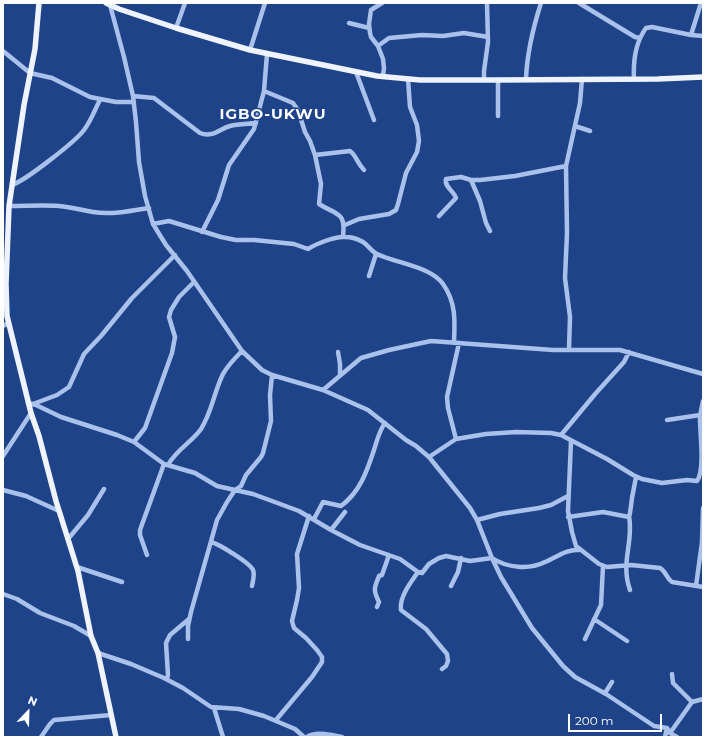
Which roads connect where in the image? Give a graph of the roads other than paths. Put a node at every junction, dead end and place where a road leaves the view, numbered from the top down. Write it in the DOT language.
graph roads {
  1 [pos="39,3"];
  2 [pos="185,3"];
  3 [pos="265,3"];
  4 [pos="382,3"];
  5 [pos="487,3"];
  6 [pos="541,3"];
  7 [pos="579,3"];
  8 [pos="701,3"];
  9 [pos="108,4"];
  10 [pos="348,23"];
  11 [pos="176,28"];
  12 [pos="369,28"];
  13 [pos="690,35"];
  14 [pos="488,36"];
  15 [pos="703,36"];
  16 [pos="640,38"];
  17 [pos="378,46"];
  18 [pos="250,50"];
  19 [pos="3,51"];
  20 [pos="267,54"];
  21 [pos="356,72"];
  22 [pos="30,73"];
  23 [pos="383,76"];
  24 [pos="703,77"];
  25 [pos="408,79"];
  26 [pos="484,79"];
  27 [pos="526,79"];
  28 [pos="582,79"];
  29 [pos="634,79"];
  30 [pos="498,80"];
  31 [pos="264,91"];
  32 [pos="133,96"];
  33 [pos="100,100"];
  34 [pos="134,102"];
  35 [pos="498,116"];
  36 [pos="374,120"];
  37 [pos="256,123"];
  38 [pos="575,126"];
  39 [pos="590,131"];
  40 [pos="315,155"];
  41 [pos="566,166"];
  42 [pos="364,170"];
  43 [pos="471,180"];
  44 [pos="12,185"];
  45 [pos="9,206"];
  46 [pos="149,208"];
  47 [pos="439,216"];
  48 [pos="153,224"];
  49 [pos="345,225"];
  50 [pos="490,231"];
  51 [pos="202,232"];
  52 [pos="343,236"];
  53 [pos="5,240"];
  54 [pos="376,254"];
  55 [pos="175,256"];
  56 [pos="369,276"];
  57 [pos="194,282"];
  58 [pos="5,325"];
  59 [pos="454,342"];
  60 [pos="459,343"];
  61 [pos="569,349"];
  62 [pos="242,351"];
  63 [pos="338,352"];
  64 [pos="629,352"];
  65 [pos="703,374"];
  66 [pos="272,375"];
  67 [pos="340,375"];
  68 [pos="323,390"];
  69 [pos="703,401"];
  70 [pos="31,403"];
  71 [pos="31,413"];
  72 [pos="700,415"];
  73 [pos="667,420"];
  74 [pos="385,423"];
  75 [pos="561,435"];
  76 [pos="456,439"];
  77 [pos="571,441"];
  78 [pos="134,442"];
  79 [pos="3,456"];
  80 [pos="429,457"];
  81 [pos="166,464"];
  82 [pos="636,477"];
  83 [pos="700,478"];
  84 [pos="703,482"];
  85 [pos="104,489"];
  86 [pos="3,490"];
  87 [pos="235,490"];
  88 [pos="568,496"];
  89 [pos="703,508"];
  90 [pos="59,511"];
  91 [pos="346,512"];
  92 [pos="630,516"];
  93 [pos="568,517"];
  94 [pos="311,518"];
  95 [pos="477,520"];
  96 [pos="331,530"];
  97 [pos="68,539"];
  98 [pos="210,542"];
  99 [pos="579,550"];
  100 [pos="147,555"];
  101 [pos="389,556"];
  102 [pos="461,558"];
  103 [pos="492,558"];
  104 [pos="626,565"];
  105 [pos="603,566"];
  106 [pos="77,567"];
  107 [pos="421,574"];
  108 [pos="122,582"];
  109 [pos="252,586"];
  110 [pos="451,586"];
  111 [pos="696,586"];
  112 [pos="703,587"];
  113 [pos="630,590"];
  114 [pos="3,594"];
  115 [pos="377,607"];
  116 [pos="190,619"];
  117 [pos="594,620"];
  118 [pos="91,636"];
  119 [pos="188,639"];
  120 [pos="585,639"];
  121 [pos="627,641"];
  122 [pos="98,653"];
  123 [pos="442,669"];
  124 [pos="672,674"];
  125 [pos="167,679"];
  126 [pos="612,682"];
  127 [pos="605,693"];
  128 [pos="703,698"];
  129 [pos="692,702"];
  130 [pos="214,708"];
  131 [pos="111,715"];
  132 [pos="276,720"];
  133 [pos="668,731"];
  134 [pos="42,737"];
  135 [pos="116,737"];
  136 [pos="224,737"];
  137 [pos="304,737"];
  138 [pos="307,737"];
  139 [pos="342,737"];
  140 [pos="665,737"];
  141 [pos="677,737"];
  1 -- 22 [label="main road"];
  2 -- 11 [label="street"];
  3 -- 18 [label="street"];
  4 -- 12 [label="street"];
  5 -- 14 [label="street"];
  6 -- 27 [label="street"];
  7 -- 16 [label="street"];
  8 -- 13 [label="street"];
  9 -- 11 [label="main road"];
  9 -- 32 [label="street"];
  10 -- 12 [label="street"];
  11 -- 18 [label="main road"];
  12 -- 17 [label="street"];
  13 -- 15 [label="street"];
  13 -- 16 [label="street"];
  14 -- 17 [label="street"];
  14 -- 26 [label="street"];
  16 -- 29 [label="street"];
  17 -- 23 [label="street"];
  18 -- 20 [label="main road"];
  19 -- 22 [label="street"];
  20 -- 21 [label="main road"];
  20 -- 31 [label="street"];
  21 -- 23 [label="main road"];
  21 -- 36 [label="street"];
  22 -- 33 [label="street"];
  22 -- 44 [label="main road"];
  23 -- 25 [label="main road"];
  24 -- 29 [label="main road"];
  25 -- 26 [label="main road"];
  25 -- 49 [label="street"];
  26 -- 30 [label="main road"];
  27 -- 28 [label="main road"];
  27 -- 30 [label="main road"];
  28 -- 29 [label="main road"];
  28 -- 38 [label="street"];
  30 -- 35 [label="street"];
  31 -- 37 [label="street"];
  31 -- 40 [label="street"];
  32 -- 34 [label="street"];
  32 -- 37 [label="street"];
  33 -- 34 [label="street"];
  33 -- 44 [label="street"];
  34 -- 46 [label="street"];
  37 -- 51 [label="street"];
  38 -- 39 [label="street"];
  38 -- 41 [label="street"];
  40 -- 42 [label="street"];
  40 -- 49 [label="street"];
  41 -- 43 [label="street"];
  41 -- 61 [label="street"];
  43 -- 47 [label="street"];
  43 -- 50 [label="street"];
  44 -- 45 [label="main road"];
  45 -- 46 [label="street"];
  45 -- 53 [label="main road"];
  46 -- 48 [label="street"];
  48 -- 51 [label="street"];
  48 -- 55 [label="street"];
  49 -- 52 [label="street"];
  51 -- 52 [label="street"];
  52 -- 54 [label="street"];
  53 -- 58 [label="main road"];
  54 -- 56 [label="street"];
  54 -- 59 [label="street"];
  55 -- 57 [label="street"];
  55 -- 70 [label="street"];
  57 -- 62 [label="street"];
  57 -- 78 [label="street"];
  58 -- 70 [label="main road"];
  59 -- 60 [label="street"];
  59 -- 67 [label="street"];
  60 -- 61 [label="street"];
  60 -- 76 [label="street"];
  61 -- 64 [label="street"];
  62 -- 66 [label="street"];
  62 -- 81 [label="street"];
  63 -- 67 [label="street"];
  64 -- 65 [label="street"];
  64 -- 75 [label="street"];
  66 -- 68 [label="street"];
  66 -- 87 [label="street"];
  67 -- 68 [label="street"];
  68 -- 74 [label="street"];
  69 -- 72 [label="street"];
  70 -- 71 [label="main road"];
  70 -- 78 [label="street"];
  71 -- 79 [label="street"];
  71 -- 90 [label="main road"];
  72 -- 73 [label="street"];
  72 -- 83 [label="street"];
  74 -- 80 [label="street"];
  74 -- 94 [label="street"];
  75 -- 76 [label="street"];
  75 -- 77 [label="street"];
  76 -- 80 [label="street"];
  77 -- 82 [label="street"];
  77 -- 88 [label="street"];
  78 -- 81 [label="street"];
  80 -- 95 [label="street"];
  81 -- 87 [label="street"];
  81 -- 100 [label="street"];
  82 -- 83 [label="street"];
  82 -- 92 [label="street"];
  83 -- 84 [label="street"];
  85 -- 97 [label="street"];
  86 -- 90 [label="street"];
  87 -- 94 [label="street"];
  87 -- 98 [label="street"];
  88 -- 93 [label="street"];
  88 -- 95 [label="street"];
  89 -- 111 [label="street"];
  90 -- 97 [label="main road"];
  91 -- 96 [label="street"];
  92 -- 93 [label="street"];
  92 -- 104 [label="street"];
  93 -- 99 [label="street"];
  94 -- 96 [label="street"];
  94 -- 132 [label="street"];
  95 -- 103 [label="street"];
  96 -- 101 [label="street"];
  97 -- 106 [label="main road"];
  98 -- 109 [label="street"];
  98 -- 116 [label="street"];
  99 -- 103 [label="street"];
  99 -- 105 [label="street"];
  101 -- 107 [label="street"];
  101 -- 115 [label="street"];
  102 -- 103 [label="street"];
  102 -- 107 [label="street"];
  102 -- 110 [label="street"];
  103 -- 127 [label="street"];
  104 -- 105 [label="street"];
  104 -- 111 [label="street"];
  104 -- 113 [label="street"];
  105 -- 117 [label="street"];
  106 -- 108 [label="street"];
  106 -- 118 [label="main road"];
  107 -- 123 [label="street"];
  111 -- 112 [label="street"];
  114 -- 118 [label="street"];
  116 -- 119 [label="street"];
  116 -- 125 [label="street"];
  117 -- 120 [label="street"];
  117 -- 121 [label="street"];
  118 -- 122 [label="main road"];
  122 -- 125 [label="street"];
  122 -- 131 [label="main road"];
  124 -- 129 [label="street"];
  125 -- 130 [label="street"];
  126 -- 127 [label="street"];
  127 -- 133 [label="street"];
  128 -- 129 [label="street"];
  129 -- 133 [label="street"];
  130 -- 132 [label="street"];
  130 -- 136 [label="street"];
  131 -- 134 [label="street"];
  131 -- 135 [label="main road"];
  132 -- 137 [label="street"];
  133 -- 140 [label="street"];
  133 -- 141 [label="street"];
  138 -- 139 [label="street"];
}
